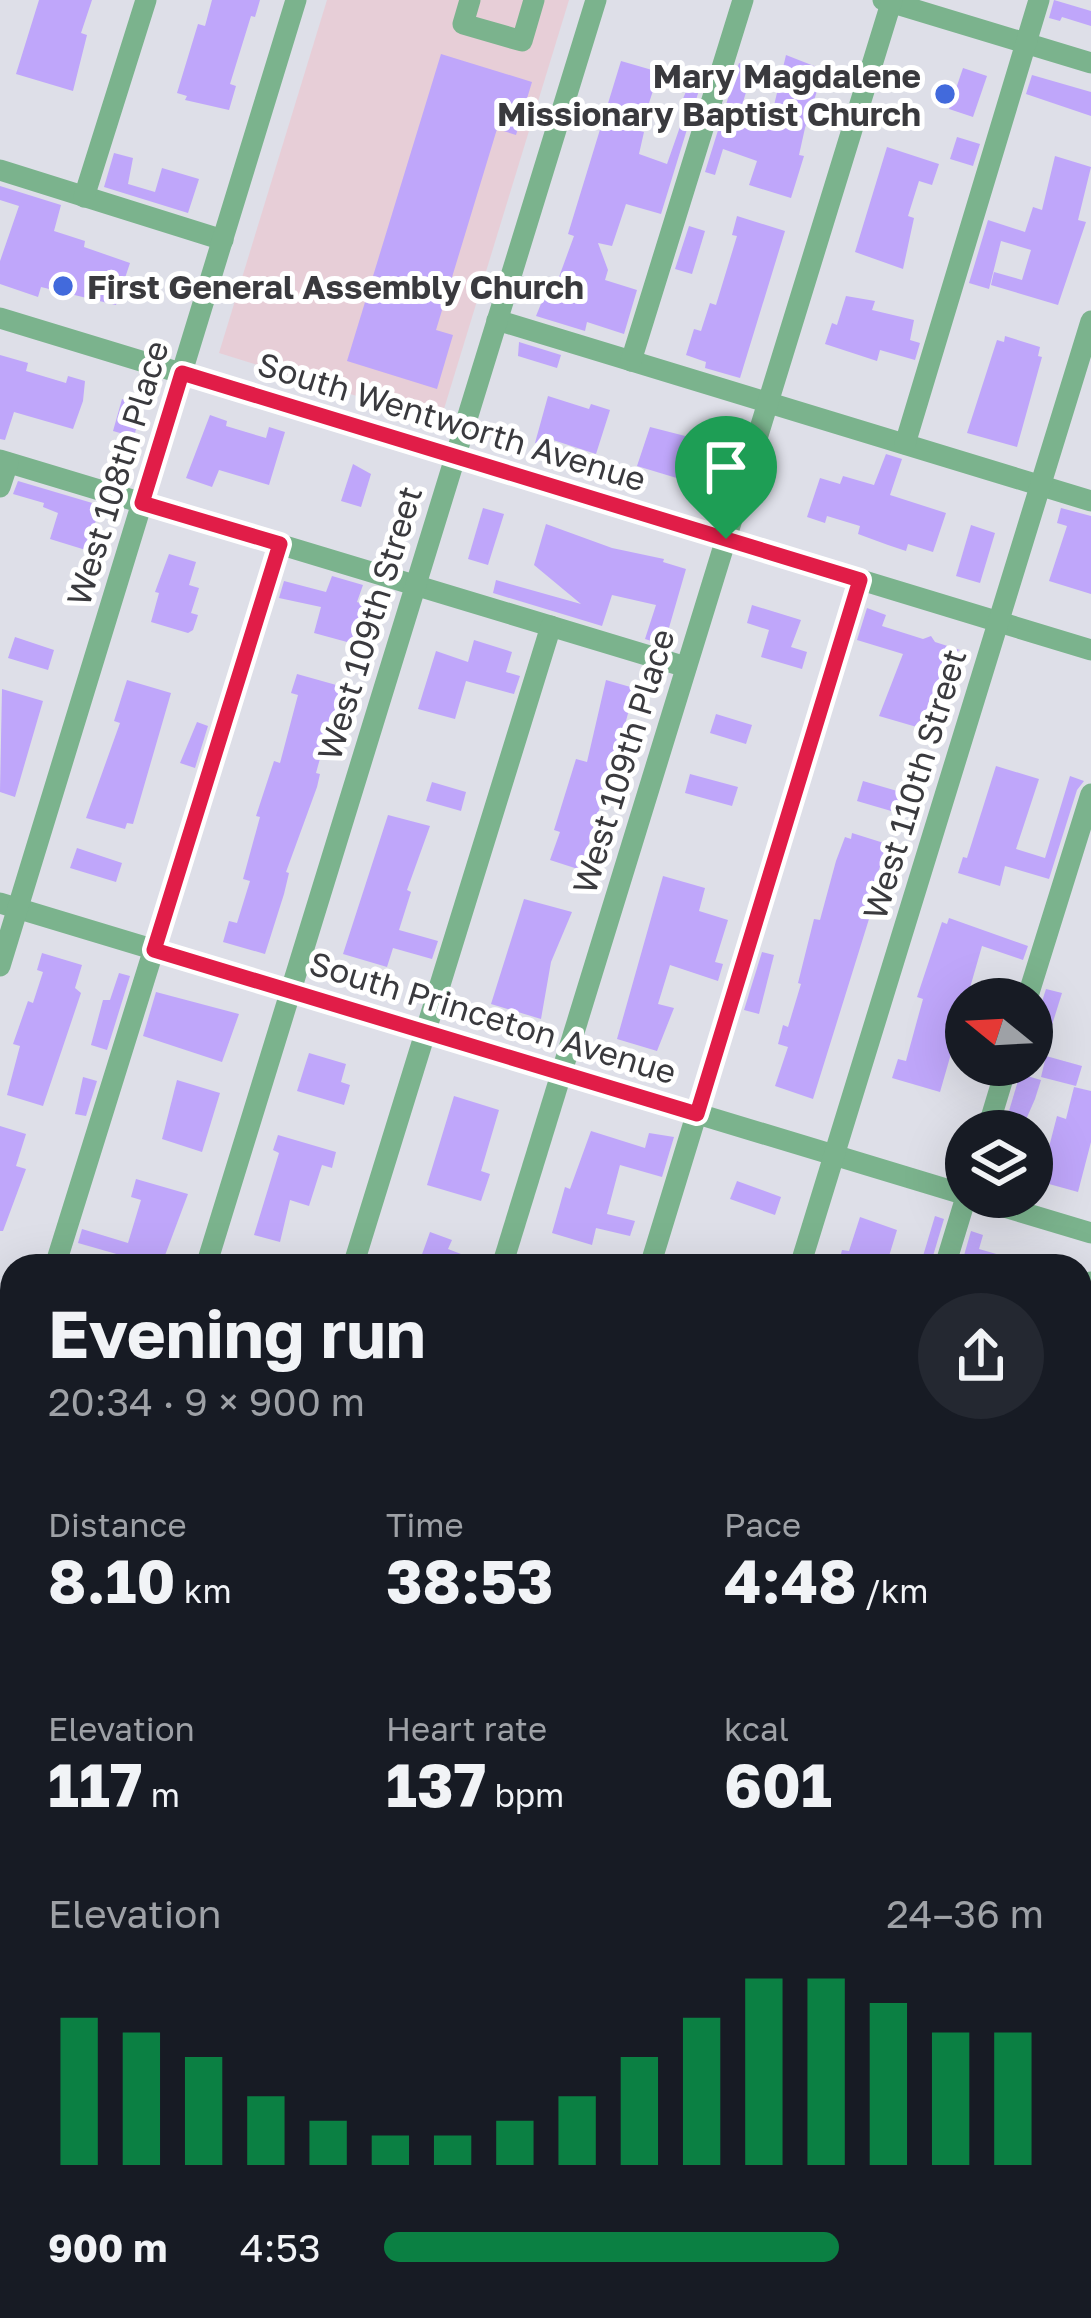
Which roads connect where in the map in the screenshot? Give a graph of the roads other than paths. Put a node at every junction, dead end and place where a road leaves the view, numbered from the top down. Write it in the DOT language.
graph roads {
  1 [pos="146,0"];
  2 [pos="296,0"];
  3 [pos="470,0"];
  4 [pos="534,0"];
  5 [pos="596,0"];
  6 [pos="743,0"];
  7 [pos="1040,0"];
  8 [pos="889,1"];
  9 [pos="1026,44"];
  10 [pos="1091,63"];
  11 [pos="0,170"];
  12 [pos="84,196"];
  13 [pos="223,240"];
  14 [pos="0,318"];
  15 [pos="497,320"];
  16 [pos="1091,321"];
  17 [pos="631,361"];
  18 [pos="182,373"];
  19 [pos="768,403"];
  20 [pos="905,444"];
  21 [pos="455,456"];
  22 [pos="4,462"];
  23 [pos="1040,486"];
  24 [pos="0,487"];
  25 [pos="1091,501"];
  26 [pos="142,503"];
  27 [pos="726,539"];
  28 [pos="280,544"];
  29 [pos="860,580"];
  30 [pos="416,586"];
  31 [pos="998,622"];
  32 [pos="550,626"];
  33 [pos="1091,650"];
  34 [pos="686,667"];
  35 [pos="1091,794"];
  36 [pos="9,905"];
  37 [pos="154,950"];
  38 [pos="0,966"];
  39 [pos="1034,978"];
  40 [pos="291,991"];
  41 [pos="424,1031"];
  42 [pos="562,1073"];
  43 [pos="697,1114"];
  44 [pos="834,1155"];
  45 [pos="945,1189"];
  46 [pos="961,1218"];
  47 [pos="1041,1218"];
  48 [pos="1091,1233"];
  49 [pos="59,1254"];
  50 [pos="210,1254"];
  51 [pos="357,1254"];
  52 [pos="506,1254"];
  53 [pos="654,1254"];
  54 [pos="804,1254"];
  55 [pos="949,1254"];
  1 -- 12 [label="street"];
  2 -- 13 [label="street, West 108th Place"];
  3 -- 4 [label="street"];
  5 -- 15 [label="street, West 109th Street"];
  6 -- 17 [label="street"];
  7 -- 9 [label="street"];
  8 -- 9 [label="street"];
  8 -- 19 [label="street, West 109th Place"];
  9 -- 10 [label="street"];
  9 -- 20 [label="street"];
  11 -- 12 [label="street"];
  12 -- 13 [label="street"];
  13 -- 18 [label="street, West 108th Place"];
  14 -- 18 [label="street, South Wentworth Avenue"];
  15 -- 17 [label="street"];
  15 -- 21 [label="street, West 109th Street"];
  16 -- 23 [label="street, West 110th Street"];
  17 -- 19 [label="street"];
  18 -- 21 [label="street, South Wentworth Avenue"];
  18 -- 26 [label="street, West 108th Place"];
  19 -- 20 [label="street"];
  19 -- 27 [label="street, West 109th Place"];
  20 -- 23 [label="street"];
  21 -- 27 [label="street, South Wentworth Avenue"];
  21 -- 30 [label="street, West 109th Street"];
  22 -- 24 [label="street"];
  22 -- 26 [label="street"];
  23 -- 25 [label="street"];
  23 -- 31 [label="street, West 110th Street"];
  26 -- 28 [label="street"];
  26 -- 36 [label="street, West 108th Place"];
  27 -- 29 [label="street, South Wentworth Avenue"];
  27 -- 34 [label="street, West 109th Place"];
  28 -- 30 [label="street"];
  28 -- 37 [label="street"];
  29 -- 31 [label="street, South Wentworth Avenue"];
  29 -- 43 [label="street"];
  30 -- 32 [label="street"];
  30 -- 40 [label="street, West 109th Street"];
  31 -- 33 [label="street, South Wentworth Avenue"];
  31 -- 44 [label="street, West 110th Street"];
  32 -- 34 [label="street"];
  32 -- 41 [label="street"];
  34 -- 42 [label="street, West 109th Place"];
  35 -- 39 [label="street"];
  36 -- 37 [label="street, South Princeton Avenue"];
  36 -- 38 [label="street, West 108th Place"];
  37 -- 40 [label="street, South Princeton Avenue"];
  37 -- 49 [label="street"];
  40 -- 41 [label="street, South Princeton Avenue"];
  40 -- 50 [label="street, West 109th Street"];
  41 -- 42 [label="street, South Princeton Avenue"];
  41 -- 51 [label="street"];
  42 -- 43 [label="street, South Princeton Avenue"];
  42 -- 52 [label="street, West 109th Place"];
  43 -- 44 [label="street, South Princeton Avenue"];
  43 -- 53 [label="street"];
  44 -- 45 [label="street, South Princeton Avenue"];
  44 -- 54 [label="street, West 110th Street"];
  46 -- 55 [label="street"];
  47 -- 48 [label="street, South Princeton Avenue"];
}
